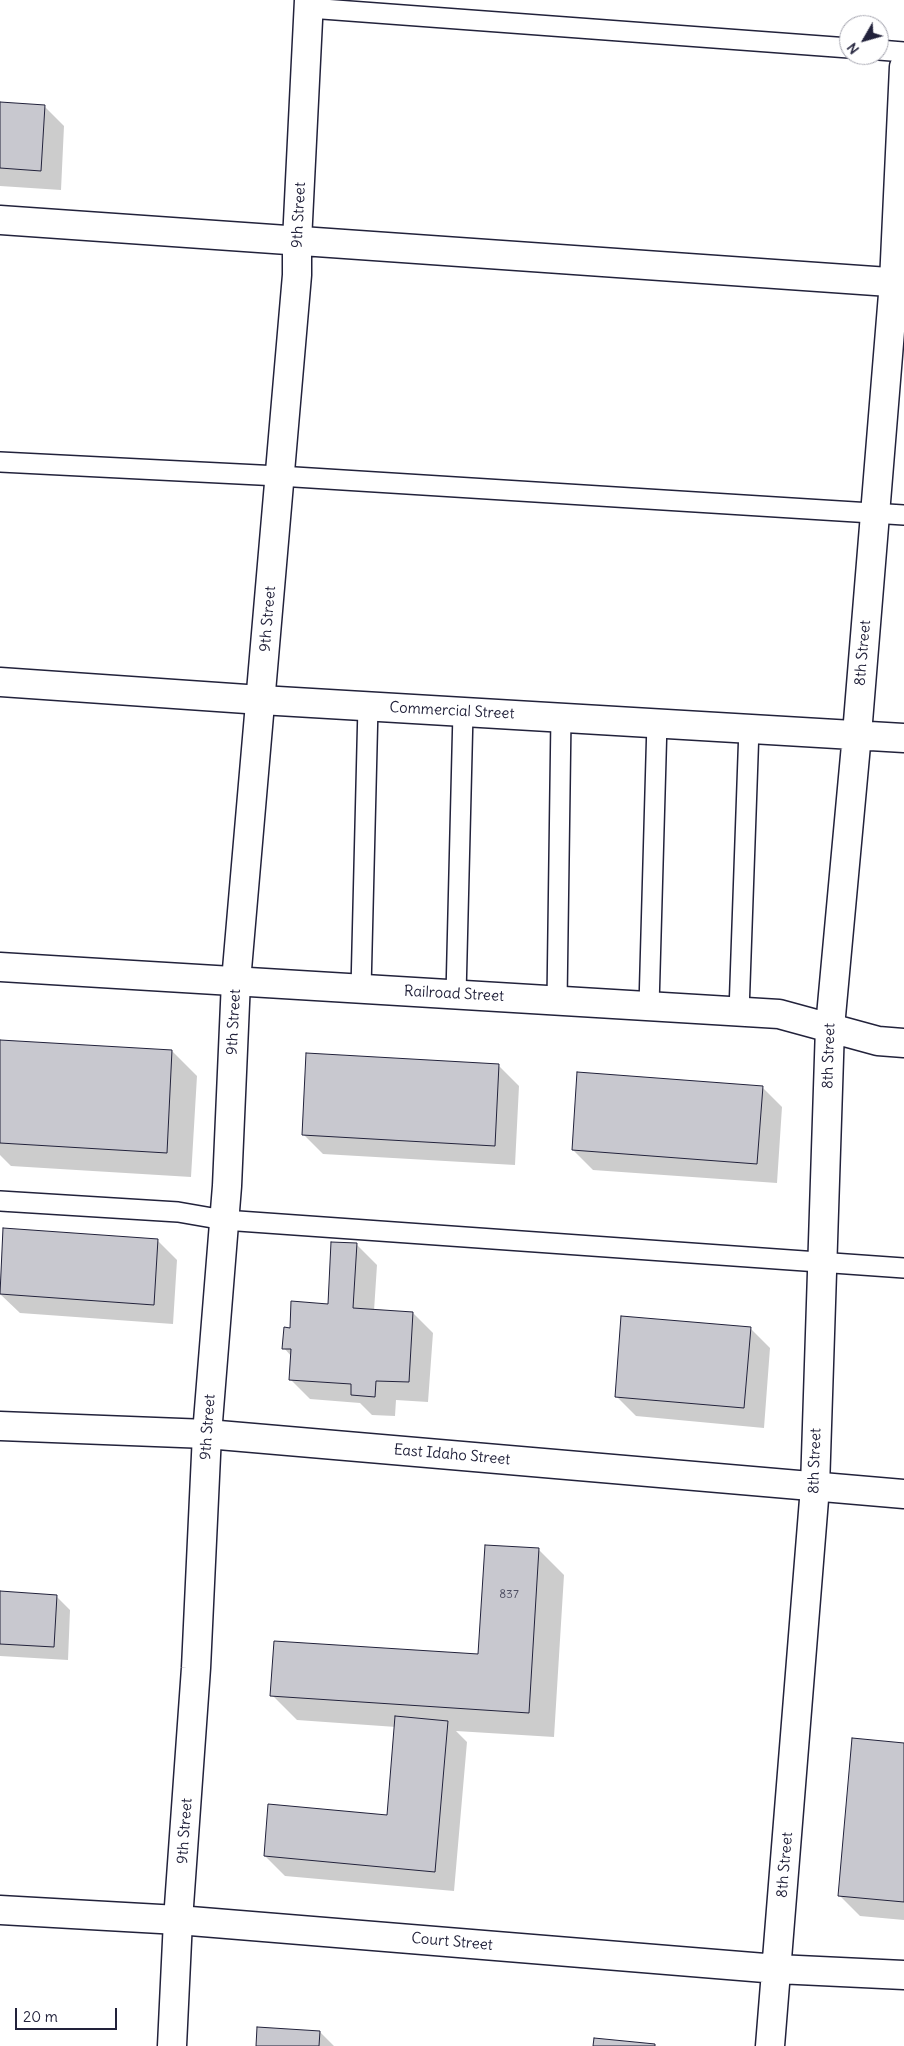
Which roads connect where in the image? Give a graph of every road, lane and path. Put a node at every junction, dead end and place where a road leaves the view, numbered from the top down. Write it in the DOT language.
graph roads {
  1 [pos="309,4"];
  2 [pos="839,47"];
  3 [pos="889,51"];
  4 [pos="904,52"];
  5 [pos="904,67"];
  6 [pos="0,220"];
  7 [pos="297,240"];
  8 [pos="899,283"];
  9 [pos="0,462"];
  10 [pos="279,476"];
  11 [pos="875,512"];
  12 [pos="904,515"];
  13 [pos="0,682"];
  14 [pos="261,700"];
  15 [pos="368,706"];
  16 [pos="463,712"];
  17 [pos="561,717"];
  18 [pos="657,722"];
  19 [pos="749,728"];
  20 [pos="856,734"];
  21 [pos="904,738"];
  22 [pos="0,967"];
  23 [pos="236,981"];
  24 [pos="361,989"];
  25 [pos="456,995"];
  26 [pos="557,1001"];
  27 [pos="649,1006"];
  28 [pos="739,1012"];
  29 [pos="830,1027"];
  30 [pos="904,1042"];
  31 [pos="0,1201"];
  32 [pos="224,1220"];
  33 [pos="822,1263"];
  34 [pos="904,1268"];
  35 [pos="0,1426"];
  36 [pos="207,1434"];
  37 [pos="815,1487"];
  38 [pos="904,1494"];
  39 [pos="0,1910"];
  40 [pos="178,1920"];
  41 [pos="777,1969"];
  42 [pos="904,1975"];
  43 [pos="172,2046"];
  44 [pos="770,2046"];
  1 -- 2 [label="lane"];
  1 -- 7 [label="street, 9th Street"];
  3 -- 4 [label="lane"];
  5 -- 8 [label="street, 8th Street"];
  6 -- 7 [label="street"];
  7 -- 8 [label="street"];
  7 -- 10 [label="street, 9th Street"];
  8 -- 11 [label="street, 8th Street"];
  9 -- 10 [label="lane"];
  10 -- 11 [label="lane"];
  10 -- 14 [label="street, 9th Street"];
  11 -- 12 [label="lane"];
  11 -- 20 [label="street, 8th Street"];
  13 -- 14 [label="street, Commercial Street"];
  14 -- 15 [label="street, Commercial Street"];
  14 -- 23 [label="street, 9th Street"];
  15 -- 16 [label="street, Commercial Street"];
  15 -- 24 [label="lane"];
  16 -- 17 [label="street, Commercial Street"];
  16 -- 25 [label="lane"];
  17 -- 18 [label="street, Commercial Street"];
  17 -- 26 [label="lane"];
  18 -- 19 [label="street, Commercial Street"];
  18 -- 27 [label="lane"];
  19 -- 20 [label="street, Commercial Street"];
  19 -- 28 [label="lane"];
  20 -- 21 [label="street, Commercial Street"];
  20 -- 29 [label="street, 8th Street"];
  22 -- 23 [label="street, Railroad Street"];
  23 -- 24 [label="street, Railroad Street"];
  23 -- 32 [label="street, 9th Street"];
  24 -- 25 [label="street, Railroad Street"];
  25 -- 26 [label="street, Railroad Street"];
  26 -- 27 [label="street, Railroad Street"];
  27 -- 28 [label="street, Railroad Street"];
  28 -- 29 [label="street, Railroad Street"];
  29 -- 30 [label="street, Railroad Street"];
  29 -- 33 [label="street, 8th Street"];
  31 -- 32 [label="lane"];
  32 -- 33 [label="lane"];
  32 -- 36 [label="street, 9th Street"];
  33 -- 34 [label="lane"];
  33 -- 37 [label="street, 8th Street"];
  35 -- 36 [label="street, East Idaho Street"];
  36 -- 37 [label="street, East Idaho Street"];
  36 -- 40 [label="street, 9th Street"];
  37 -- 38 [label="street, East Idaho Street"];
  37 -- 41 [label="street, 8th Street"];
  39 -- 40 [label="street, Court Street"];
  40 -- 41 [label="street, Court Street"];
  40 -- 43 [label="street, 9th Street"];
  41 -- 42 [label="street, Court Street"];
  41 -- 44 [label="street, 8th Street"];
}
